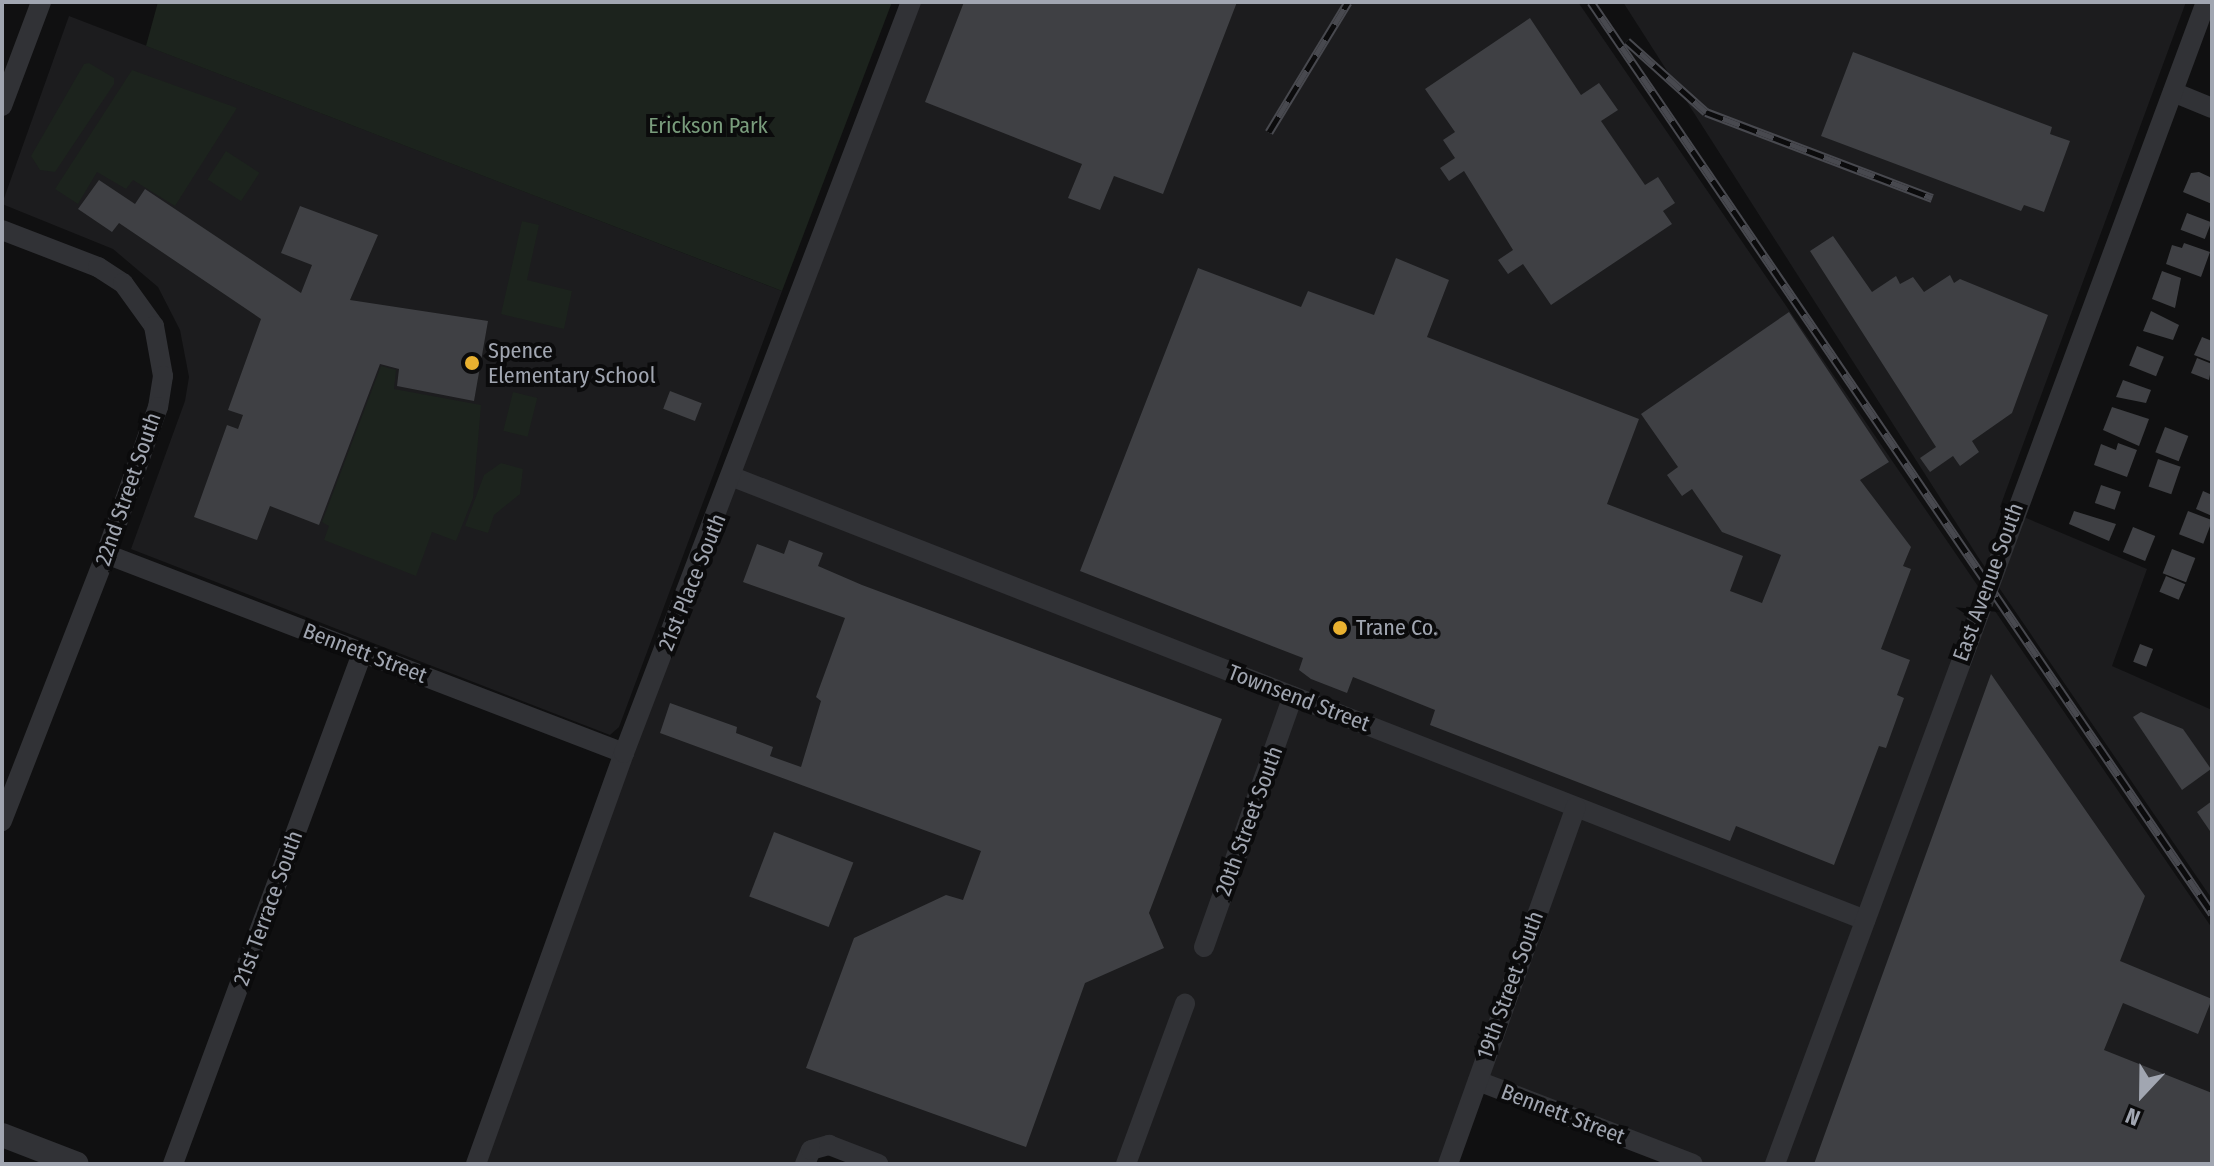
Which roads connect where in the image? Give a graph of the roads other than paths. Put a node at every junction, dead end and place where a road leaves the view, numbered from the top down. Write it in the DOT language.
graph roads {
  1 [pos="41,2"];
  2 [pos="911,2"];
  3 [pos="2206,2"];
  4 [pos="2173,92"];
  5 [pos="2,106"];
  6 [pos="2212,108"];
  7 [pos="2,230"];
  8 [pos="733,477"];
  9 [pos="106,554"];
  10 [pos="363,651"];
  11 [pos="1293,696"];
  12 [pos="624,753"];
  13 [pos="1576,807"];
  14 [pos="2,821"];
  15 [pos="1865,920"];
  16 [pos="1204,947"];
  17 [pos="1185,1004"];
  18 [pos="1478,1081"];
  19 [pos="2,1135"];
  20 [pos="77,1164"];
  21 [pos="173,1164"];
  22 [pos="476,1164"];
  23 [pos="805,1164"];
  24 [pos="878,1164"];
  25 [pos="1126,1164"];
  26 [pos="1448,1164"];
  27 [pos="1693,1164"];
  28 [pos="1775,1164"];
  1 -- 5 [label="street"];
  2 -- 8 [label="street, 21st Place South"];
  3 -- 4 [label="street, East Avenue South"];
  4 -- 6 [label="street"];
  4 -- 15 [label="street, East Avenue South"];
  7 -- 9 [label="street, 22nd Street South"];
  8 -- 11 [label="street, Townsend Street"];
  8 -- 12 [label="street, 21st Place South"];
  9 -- 10 [label="street, Bennett Street"];
  9 -- 14 [label="street, 22nd Street South"];
  10 -- 12 [label="street, Bennett Street"];
  10 -- 21 [label="street, 21st Terrace South"];
  11 -- 13 [label="street, Townsend Street"];
  11 -- 16 [label="street, 20th Street South"];
  12 -- 22 [label="street, 21st Place South"];
  13 -- 15 [label="street, Townsend Street"];
  13 -- 18 [label="street, 19th Street South"];
  15 -- 28 [label="street, East Avenue South"];
  17 -- 25 [label="street"];
  18 -- 26 [label="street, 19th Street South"];
  18 -- 27 [label="street, Bennett Street"];
  19 -- 20 [label="street"];
  23 -- 24 [label="street"];
}
